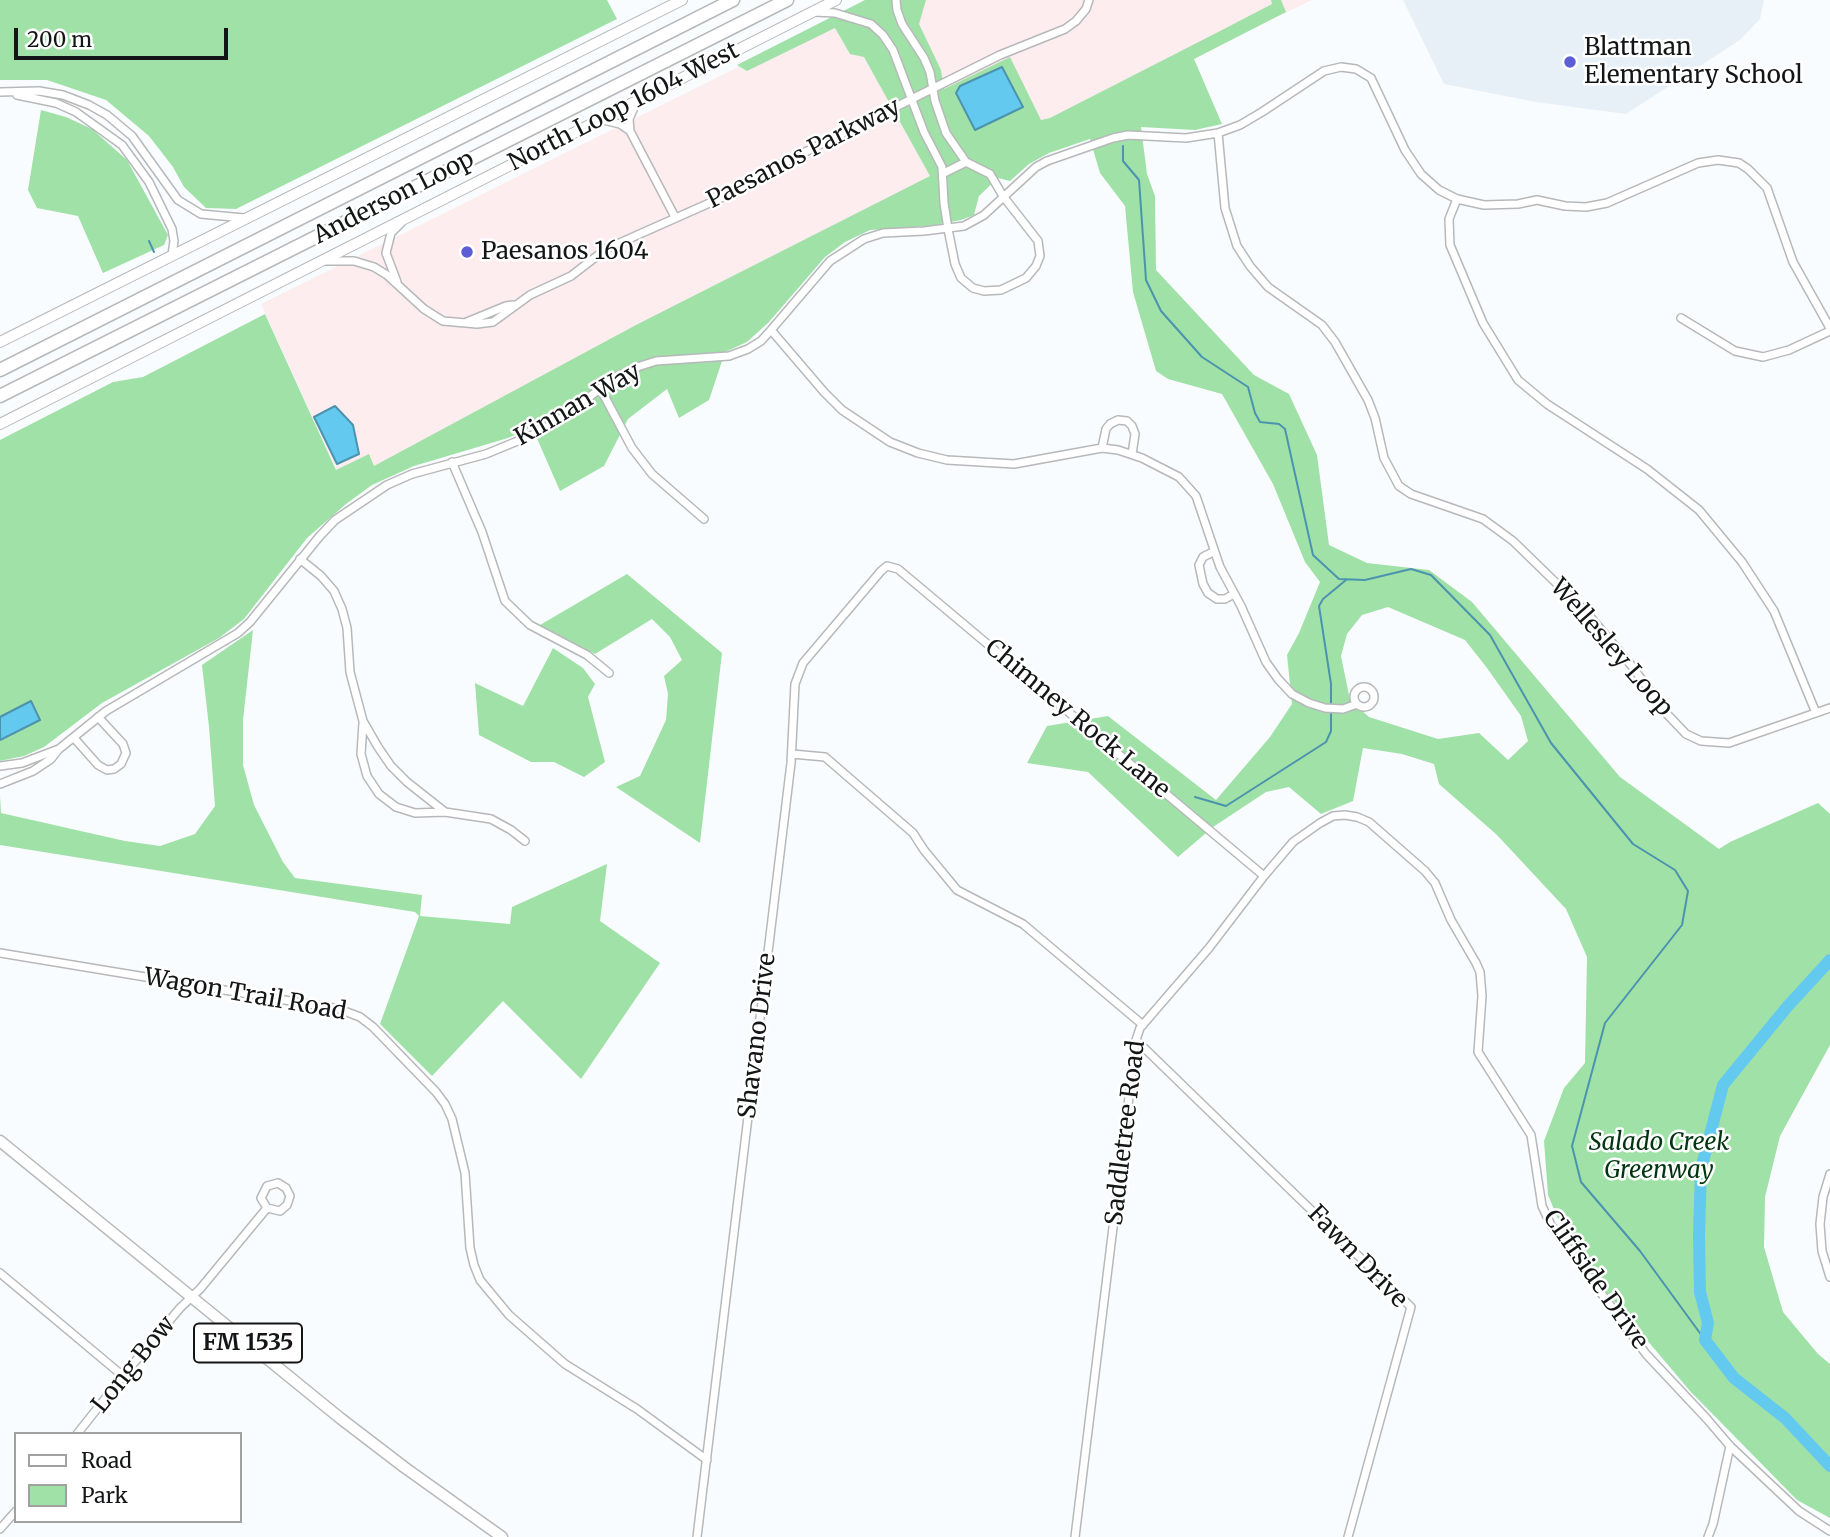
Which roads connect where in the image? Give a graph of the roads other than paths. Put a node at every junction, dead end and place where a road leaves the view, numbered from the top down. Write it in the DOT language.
graph roads {
  1 [pos="682,0"];
  2 [pos="733,0"];
  3 [pos="787,0"];
  4 [pos="836,0"];
  5 [pos="896,0"];
  6 [pos="1088,0"];
  7 [pos="811,12"];
  8 [pos="933,88"];
  9 [pos="1,92"];
  10 [pos="911,99"];
  11 [pos="637,100"];
  12 [pos="599,119"];
  13 [pos="630,131"];
  14 [pos="1218,134"];
  15 [pos="966,162"];
  16 [pos="944,173"];
  17 [pos="1003,197"];
  18 [pos="1457,199"];
  19 [pos="676,217"];
  20 [pos="248,218"];
  21 [pos="405,218"];
  22 [pos="948,229"];
  23 [pos="172,255"];
  24 [pos="318,261"];
  25 [pos="399,286"];
  26 [pos="1681,318"];
  27 [pos="771,330"];
  28 [pos="1830,330"];
  29 [pos="0,342"];
  30 [pos="0,370"];
  31 [pos="600,388"];
  32 [pos="0,396"];
  33 [pos="0,424"];
  34 [pos="1102,448"];
  35 [pos="1132,454"];
  36 [pos="452,462"];
  37 [pos="704,519"];
  38 [pos="1213,552"];
  39 [pos="300,559"];
  40 [pos="887,566"];
  41 [pos="1234,594"];
  42 [pos="609,673"];
  43 [pos="1357,704"];
  44 [pos="1830,708"];
  45 [pos="1816,713"];
  46 [pos="98,717"];
  47 [pos="363,721"];
  48 [pos="74,738"];
  49 [pos="59,749"];
  50 [pos="792,754"];
  51 [pos="0,766"];
  52 [pos="0,784"];
  53 [pos="445,812"];
  54 [pos="1345,815"];
  55 [pos="524,841"];
  56 [pos="1264,876"];
  57 [pos="0,953"];
  58 [pos="1143,1025"];
  59 [pos="1136,1040"];
  60 [pos="0,1141"];
  61 [pos="1830,1174"];
  62 [pos="267,1208"];
  63 [pos="0,1274"];
  64 [pos="1830,1278"];
  65 [pos="192,1297"];
  66 [pos="124,1376"];
  67 [pos="80,1432"];
  68 [pos="1730,1446"];
  69 [pos="707,1460"];
  70 [pos="14,1513"];
  71 [pos="0,1529"];
  72 [pos="1830,1531"];
  73 [pos="502,1537"];
  74 [pos="697,1537"];
  75 [pos="1075,1537"];
  76 [pos="1348,1537"];
  77 [pos="1708,1537"];
  1 -- 20 [label="main road"];
  2 -- 30 [label="highway, Anderson Loop"];
  3 -- 32 [label="highway, Anderson Loop"];
  4 -- 7 [label="main road, North Loop 1604 West"];
  5 -- 8 [label="street"];
  6 -- 8 [label="street, Paesanos Parkway"];
  7 -- 10 [label="street"];
  7 -- 11 [label="main road, North Loop 1604 West"];
  8 -- 10 [label="street, Paesanos Parkway"];
  8 -- 15 [label="street"];
  9 -- 20 [label="street"];
  9 -- 23 [label="street"];
  10 -- 16 [label="street"];
  10 -- 19 [label="street, Paesanos Parkway"];
  11 -- 12 [label="main road, North Loop 1604 West"];
  11 -- 13 [label="street"];
  12 -- 13 [label="street"];
  12 -- 21 [label="main road, North Loop 1604 West"];
  13 -- 19 [label="street"];
  14 -- 17 [label="street, Kinnan Way"];
  14 -- 18 [label="street, Kinnan Way"];
  14 -- 45 [label="street, Wellesley Loop"];
  15 -- 16 [label="street"];
  15 -- 17 [label="street"];
  16 -- 22 [label="street"];
  17 -- 22 [label="street, Kinnan Way"];
  17 -- 22 [label="street"];
  18 -- 28 [label="street"];
  18 -- 45 [label="street"];
  19 -- 25 [label="street, Paesanos Parkway"];
  20 -- 23 [label="main road"];
  21 -- 24 [label="main road, North Loop 1604 West"];
  21 -- 25 [label="street, Paesanos Parkway"];
  22 -- 27 [label="street, Kinnan Way"];
  23 -- 29 [label="main road"];
  24 -- 25 [label="street, Paesanos Parkway"];
  24 -- 33 [label="main road, North Loop 1604 West"];
  26 -- 28 [label="street"];
  27 -- 31 [label="street, Kinnan Way"];
  27 -- 34 [label="street"];
  31 -- 36 [label="street, Kinnan Way"];
  31 -- 37 [label="street"];
  34 -- 35 [label="street"];
  34 -- 35 [label="street"];
  35 -- 38 [label="street"];
  36 -- 39 [label="street, Kinnan Way"];
  36 -- 42 [label="street"];
  38 -- 41 [label="street"];
  38 -- 41 [label="street"];
  39 -- 46 [label="street, Kinnan Way"];
  39 -- 47 [label="street"];
  40 -- 50 [label="street, Shavano Drive"];
  40 -- 56 [label="street, Chimney Rock Lane"];
  41 -- 43 [label="street"];
  44 -- 45 [label="street, Wellesley Loop"];
  46 -- 48 [label="street, Kinnan Way"];
  46 -- 48 [label="street"];
  47 -- 53 [label="street"];
  47 -- 53 [label="street"];
  48 -- 49 [label="street, Kinnan Way"];
  49 -- 51 [label="street, Kinnan Way"];
  49 -- 52 [label="street, Kinnan Way"];
  50 -- 58 [label="street"];
  50 -- 69 [label="street, Shavano Drive"];
  53 -- 55 [label="street"];
  54 -- 56 [label="street, Saddletree Road"];
  54 -- 68 [label="street, Cliffside Drive"];
  56 -- 58 [label="street, Saddletree Road"];
  57 -- 69 [label="street, Wagon Trail Road"];
  58 -- 59 [label="street, Saddletree Road"];
  59 -- 75 [label="street, Saddletree Road"];
  59 -- 76 [label="street, Fawn Drive"];
  60 -- 65 [label="main road, FM 1535"];
  61 -- 64 [label="street"];
  62 -- 62 [label="street"];
  62 -- 65 [label="street, Long Bow"];
  63 -- 66 [label="street"];
  65 -- 66 [label="street, Long Bow"];
  65 -- 73 [label="main road, FM 1535"];
  66 -- 67 [label="street, Long Bow"];
  68 -- 72 [label="street, Cliffside Drive"];
  68 -- 77 [label="street"];
  69 -- 74 [label="street, Shavano Drive"];
  70 -- 71 [label="street"];
}
